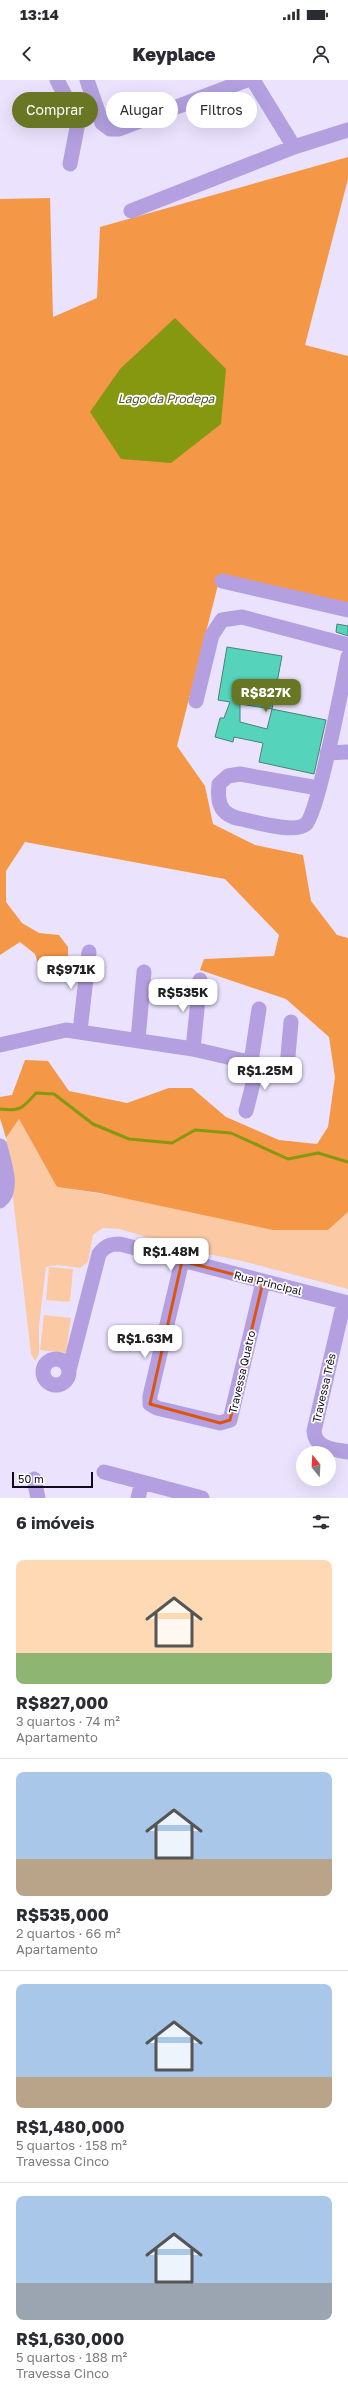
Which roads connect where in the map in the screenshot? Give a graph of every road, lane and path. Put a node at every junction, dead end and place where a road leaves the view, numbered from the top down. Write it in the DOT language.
graph roads {
  1 [pos="57,80"];
  2 [pos="88,80"];
  3 [pos="247,80"];
  4 [pos="253,80"];
  5 [pos="348,130"];
  6 [pos="294,147"];
  7 [pos="70,164"];
  8 [pos="131,211"];
  9 [pos="222,580"];
  10 [pos="348,610"];
  11 [pos="348,645"];
  12 [pos="348,656"];
  13 [pos="196,701"];
  14 [pos="348,752"];
  15 [pos="327,753"];
  16 [pos="318,788"];
  17 [pos="89,952"];
  18 [pos="144,972"];
  19 [pos="200,980"];
  20 [pos="259,1009"];
  21 [pos="291,1022"];
  22 [pos="80,1031"];
  23 [pos="138,1040"];
  24 [pos="0,1045"];
  25 [pos="193,1049"];
  26 [pos="254,1063"];
  27 [pos="246,1111"];
  28 [pos="0,1146"];
  29 [pos="0,1201"];
  30 [pos="182,1261"];
  31 [pos="263,1282"];
  32 [pos="346,1303"];
  33 [pos="69,1370"];
  34 [pos="348,1452"];
  35 [pos="104,1472"];
  36 [pos="34,1479"];
  37 [pos="142,1482"];
  38 [pos="38,1498"];
  39 [pos="138,1498"];
  40 [pos="202,1498"];
  1 -- 7 [label="street"];
  2 -- 3 [label="street"];
  4 -- 6 [label="street"];
  5 -- 6 [label="street"];
  6 -- 8 [label="street"];
  9 -- 10 [label="street"];
  11 -- 13 [label="street"];
  12 -- 15 [label="street"];
  14 -- 15 [label="street"];
  15 -- 16 [label="street"];
  16 -- 16 [label="street"];
  17 -- 22 [label="street"];
  18 -- 23 [label="street"];
  19 -- 25 [label="street"];
  20 -- 26 [label="street"];
  21 -- 26 [label="street"];
  22 -- 23 [label="street"];
  22 -- 24 [label="street"];
  23 -- 25 [label="street"];
  25 -- 26 [label="street"];
  26 -- 27 [label="street"];
  28 -- 29 [label="street"];
  30 -- 31 [label="street, Rua Principal"];
  30 -- 31 [label="street, Travessa Quatro"];
  30 -- 33 [label="street, Rua Principal"];
  31 -- 32 [label="street, Rua Principal"];
  32 -- 34 [label="street, Travessa Três"];
  35 -- 37 [label="street"];
  36 -- 38 [label="street"];
  37 -- 39 [label="street"];
  37 -- 40 [label="street"];
}
